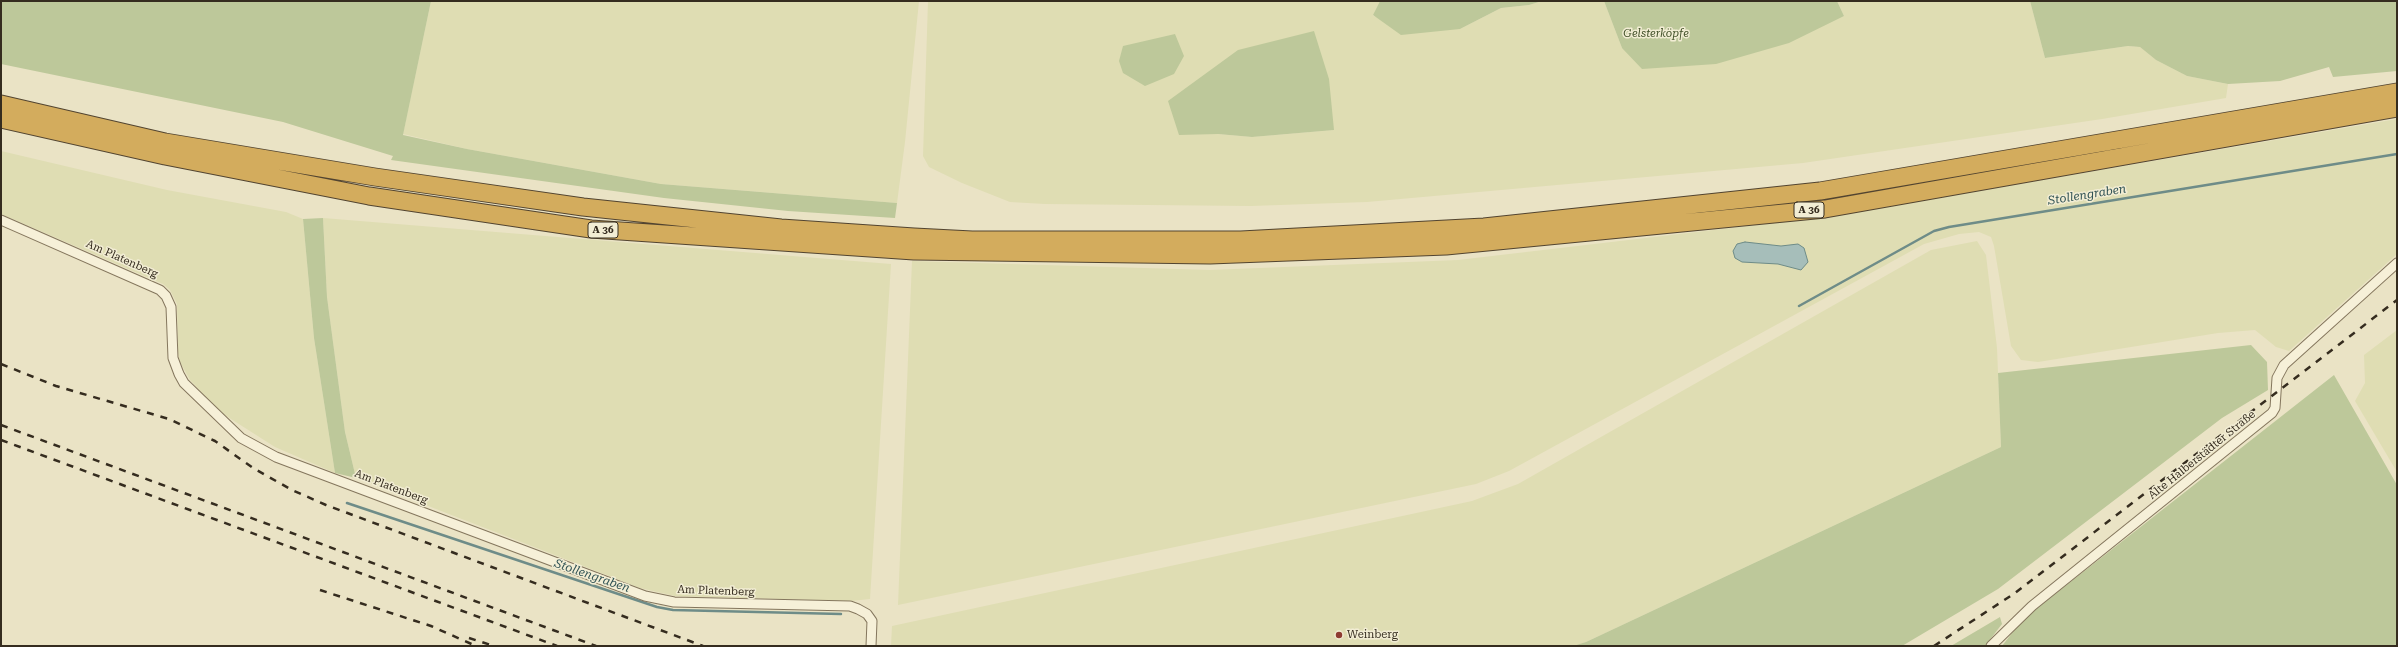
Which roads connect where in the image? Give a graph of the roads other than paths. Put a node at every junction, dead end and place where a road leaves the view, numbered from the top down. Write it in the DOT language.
graph roads {
  1 [pos="2397,92"];
  2 [pos="1,104"];
  3 [pos="2397,108"];
  4 [pos="1,119"];
  5 [pos="1,220"];
  6 [pos="2397,263"];
  7 [pos="871,646"];
  8 [pos="1991,646"];
  1 -- 2 [label="highway, A 36"];
  3 -- 4 [label="highway, A 36"];
  5 -- 7 [label="street, Am Platenberg"];
  6 -- 8 [label="street, Alte Halberstädter Straße"];
}
